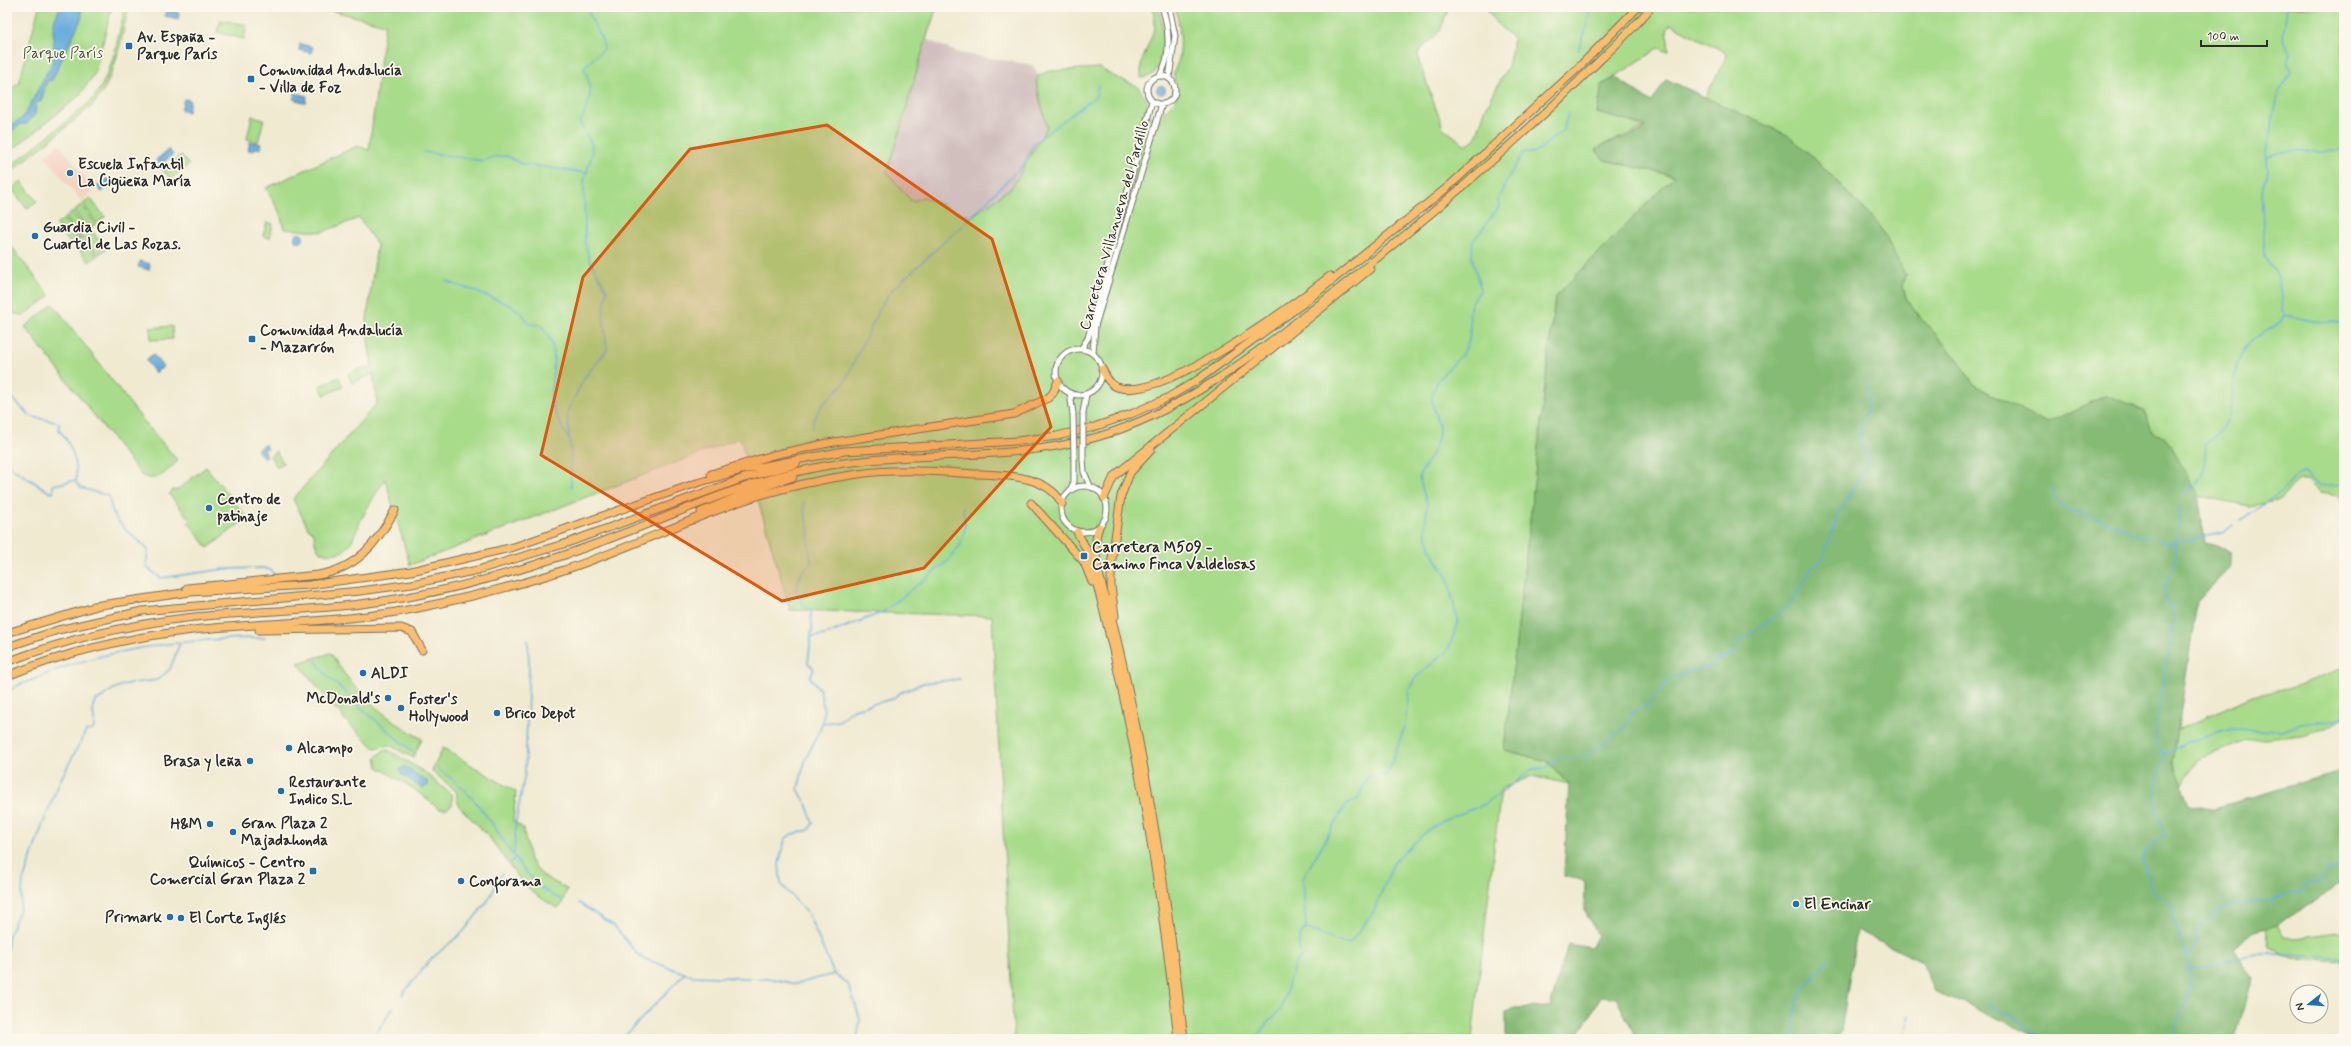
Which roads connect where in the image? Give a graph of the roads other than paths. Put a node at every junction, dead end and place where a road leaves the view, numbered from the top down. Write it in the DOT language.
graph roads {
  1 [pos="1162,7"];
  2 [pos="1169,7"];
  3 [pos="1638,7"];
  4 [pos="1651,7"];
  5 [pos="1160,76"];
  6 [pos="1169,78"];
  7 [pos="1152,101"];
  8 [pos="1162,104"];
  9 [pos="1395,230"];
  10 [pos="1410,232"];
  11 [pos="1081,349"];
  12 [pos="1093,353"];
  13 [pos="1102,369"];
  14 [pos="1058,381"];
  15 [pos="1070,393"];
  16 [pos="1086,394"];
  17 [pos="1164,434"];
  18 [pos="877,450"];
  19 [pos="833,465"];
  20 [pos="1090,486"];
  21 [pos="1070,490"];
  22 [pos="1104,498"];
  23 [pos="648,500"];
  24 [pos="1031,504"];
  25 [pos="1062,504"];
  26 [pos="395,510"];
  27 [pos="1099,527"];
  28 [pos="1076,532"];
  29 [pos="629,546"];
  30 [pos="94,606"];
  31 [pos="1108,632"];
  32 [pos="7,633"];
  33 [pos="151,636"];
  34 [pos="7,648"];
  35 [pos="422,650"];
  36 [pos="7,662"];
  37 [pos="7,676"];
  38 [pos="1144,768"];
  39 [pos="1178,1039"];
  40 [pos="1184,1039"];
  1 -- 5 [label="street"];
  2 -- 6 [label="street"];
  3 -- 9 [label="highway"];
  4 -- 10 [label="highway"];
  5 -- 6 [label="street"];
  5 -- 7 [label="street"];
  6 -- 8 [label="street"];
  7 -- 8 [label="street"];
  7 -- 11 [label="street, Carretera Villanueva del Pardillo"];
  8 -- 12 [label="street, Carretera Villanueva del Pardillo"];
  9 -- 13 [label="highway"];
  9 -- 18 [label="highway"];
  10 -- 17 [label="highway"];
  10 -- 19 [label="highway"];
  11 -- 12 [label="street"];
  11 -- 14 [label="street"];
  12 -- 13 [label="street"];
  13 -- 16 [label="street"];
  14 -- 15 [label="street"];
  14 -- 23 [label="highway"];
  15 -- 16 [label="street"];
  15 -- 21 [label="street, bridge"];
  16 -- 20 [label="street, bridge"];
  17 -- 22 [label="highway"];
  17 -- 38 [label="highway"];
  18 -- 23 [label="highway"];
  18 -- 34 [label="highway"];
  19 -- 29 [label="highway"];
  19 -- 36 [label="highway"];
  20 -- 21 [label="street"];
  20 -- 22 [label="street"];
  21 -- 25 [label="street"];
  22 -- 27 [label="street"];
  23 -- 30 [label="highway"];
  24 -- 31 [label="highway"];
  25 -- 28 [label="street"];
  25 -- 29 [label="highway"];
  26 -- 30 [label="highway"];
  27 -- 28 [label="street"];
  27 -- 38 [label="highway"];
  28 -- 31 [label="highway"];
  29 -- 33 [label="highway"];
  30 -- 32 [label="highway"];
  31 -- 39 [label="highway"];
  33 -- 35 [label="highway"];
  33 -- 37 [label="highway"];
  38 -- 40 [label="highway"];
}
